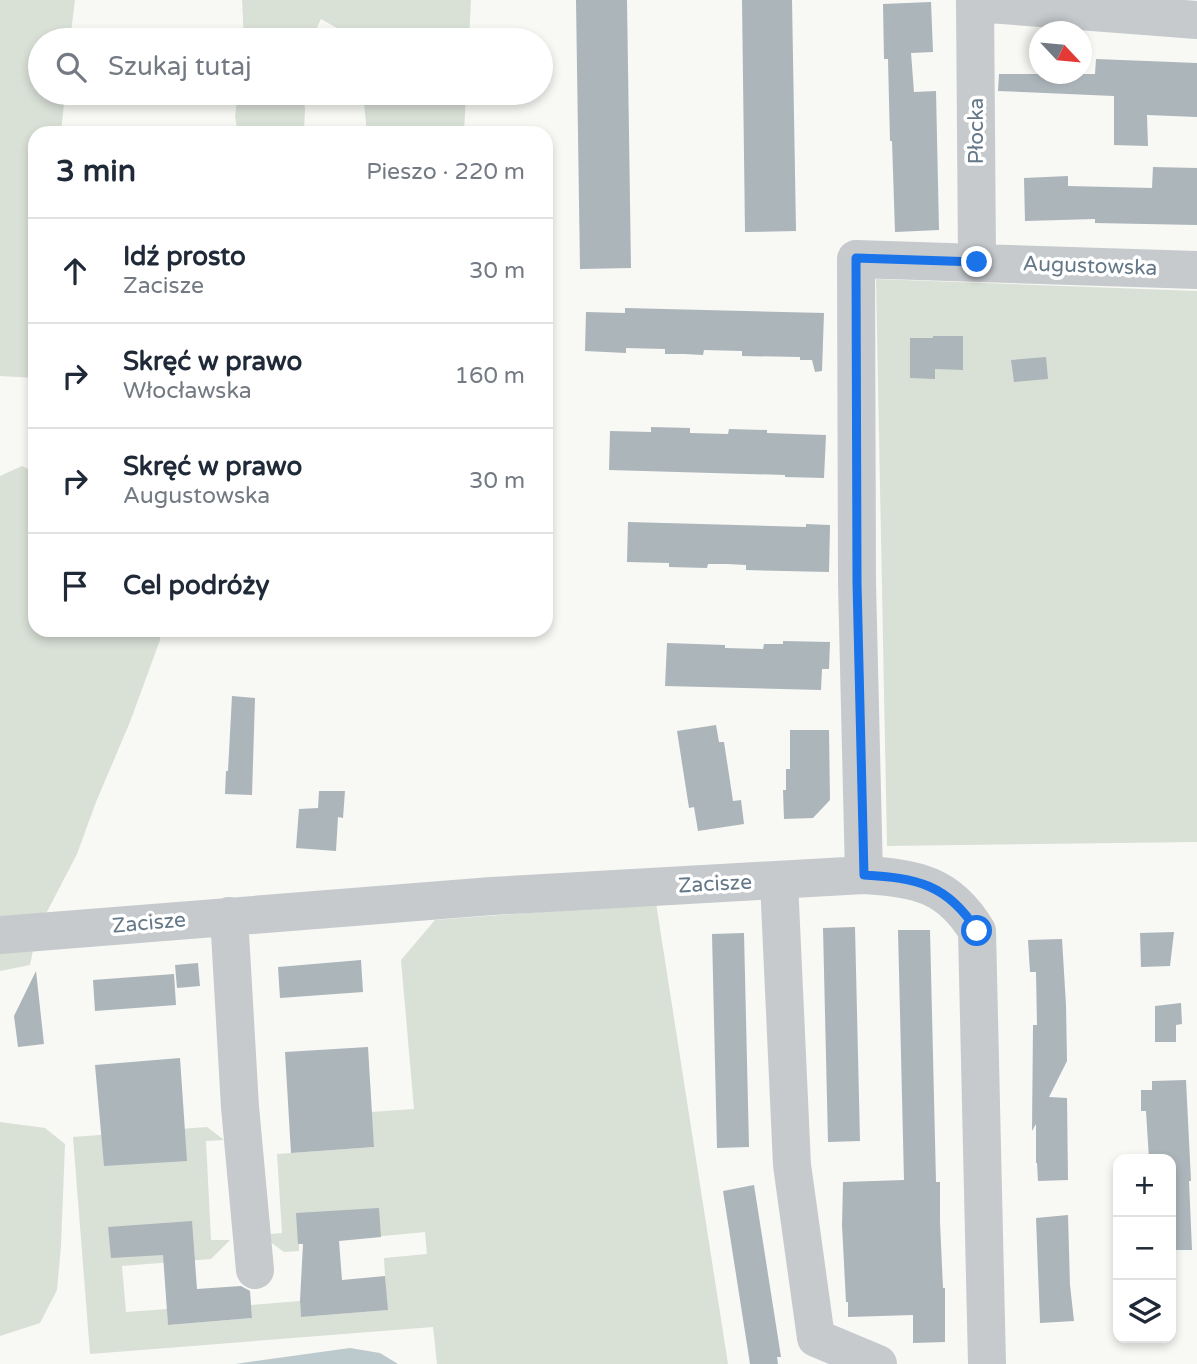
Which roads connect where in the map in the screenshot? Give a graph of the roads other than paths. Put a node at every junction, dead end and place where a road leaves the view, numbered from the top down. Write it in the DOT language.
graph roads {
  1 [pos="975,1"];
  2 [pos="1197,20"];
  3 [pos="977,262"];
  4 [pos="1197,270"];
  5 [pos="864,875"];
  6 [pos="779,881"];
  7 [pos="229,916"];
  8 [pos="0,935"];
  9 [pos="255,1270"];
  10 [pos="878,1364"];
  11 [pos="987,1364"];
  1 -- 2 [label="street"];
  1 -- 3 [label="street, Płocka"];
  3 -- 4 [label="street, Augustowska"];
  3 -- 5 [label="street, Augustowska"];
  5 -- 6 [label="street, Zacisze"];
  5 -- 11 [label="street, Zacisze"];
  6 -- 7 [label="street, Zacisze"];
  6 -- 10 [label="street"];
  7 -- 8 [label="street, Zacisze"];
  7 -- 9 [label="street"];
}
